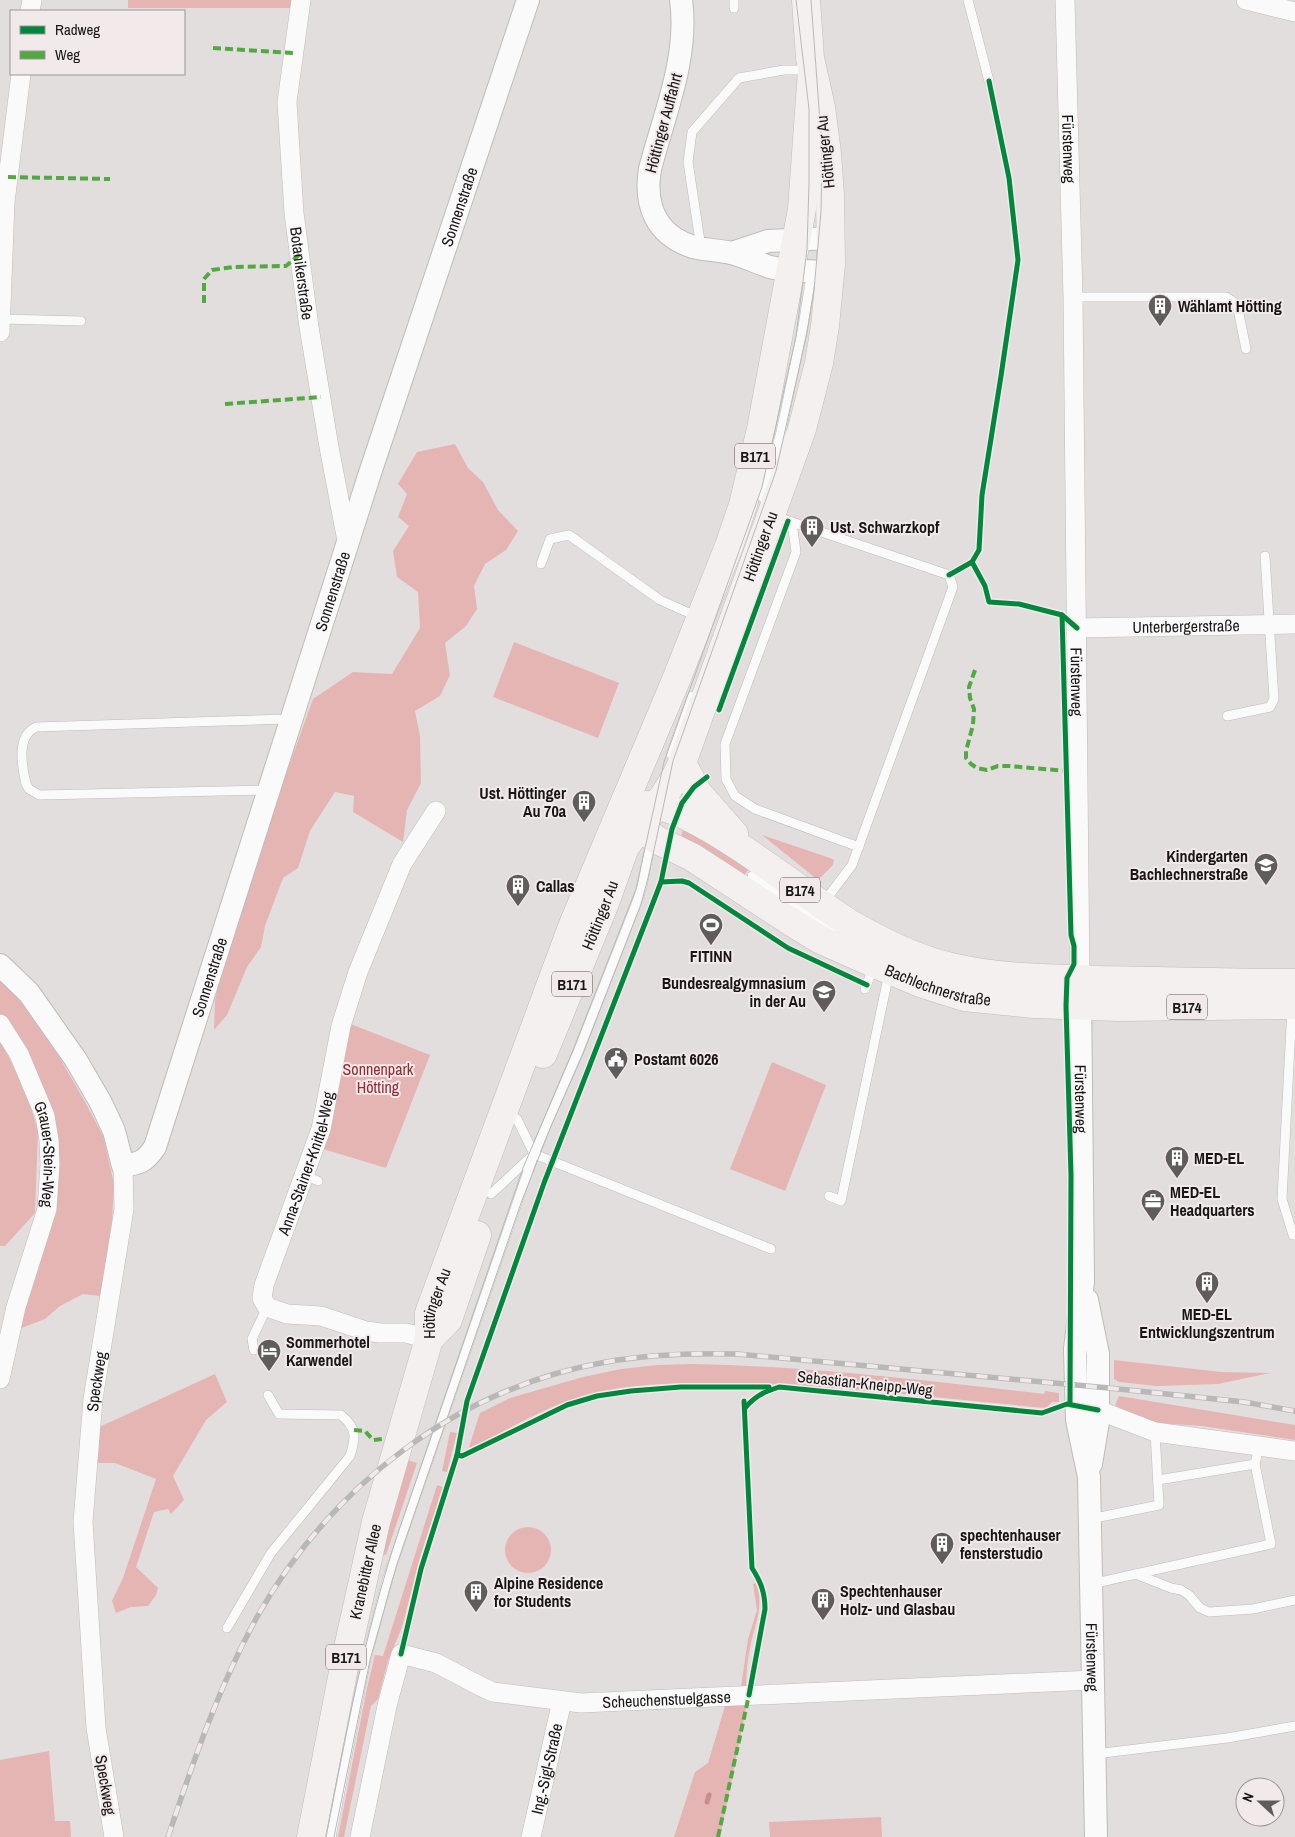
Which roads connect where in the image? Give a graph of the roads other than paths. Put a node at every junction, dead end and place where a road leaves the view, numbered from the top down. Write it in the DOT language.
graph roads {
  1 [pos="301,0"];
  2 [pos="528,0"];
  3 [pos="681,0"];
  4 [pos="806,0"];
  5 [pos="968,0"];
  6 [pos="1064,0"];
  7 [pos="1246,0"];
  8 [pos="1295,12"];
  9 [pos="812,70"];
  10 [pos="21,75"];
  11 [pos="989,81"];
  12 [pos="4,188"];
  13 [pos="701,249"];
  14 [pos="732,253"];
  15 [pos="812,262"];
  16 [pos="1073,297"];
  17 [pos="0,319"];
  18 [pos="81,321"];
  19 [pos="0,332"];
  20 [pos="1246,349"];
  21 [pos="775,514"];
  22 [pos="348,546"];
  23 [pos="1265,556"];
  24 [pos="540,564"];
  25 [pos="700,618"];
  26 [pos="1295,624"];
  27 [pos="1269,625"];
  28 [pos="1078,628"];
  29 [pos="694,688"];
  30 [pos="1227,716"];
  31 [pos="293,719"];
  32 [pos="269,790"];
  33 [pos="654,809"];
  34 [pos="436,810"];
  35 [pos="858,846"];
  36 [pos="751,864"];
  37 [pos="822,905"];
  38 [pos="853,925"];
  39 [pos="0,965"];
  40 [pos="876,975"];
  41 [pos="1080,979"];
  42 [pos="1294,998"];
  43 [pos="1080,1006"];
  44 [pos="0,1024"];
  45 [pos="517,1119"];
  46 [pos="534,1154"];
  47 [pos="123,1166"];
  48 [pos="491,1194"];
  49 [pos="829,1196"];
  50 [pos="1294,1238"];
  51 [pos="771,1249"];
  52 [pos="1083,1282"];
  53 [pos="266,1307"];
  54 [pos="429,1339"];
  55 [pos="254,1350"];
  56 [pos="0,1379"];
  57 [pos="268,1395"];
  58 [pos="1098,1410"];
  59 [pos="1156,1432"];
  60 [pos="1295,1451"];
  61 [pos="1257,1455"];
  62 [pos="1088,1477"];
  63 [pos="1158,1480"];
  64 [pos="1090,1519"];
  65 [pos="1136,1574"];
  66 [pos="1091,1584"];
  67 [pos="1295,1600"];
  68 [pos="227,1628"];
  69 [pos="1093,1680"];
  70 [pos="562,1700"];
  71 [pos="1295,1726"];
  72 [pos="1095,1754"];
  73 [pos="114,1837"];
  74 [pos="311,1837"];
  75 [pos="331,1837"];
  76 [pos="360,1837"];
  77 [pos="531,1837"];
  78 [pos="1096,1837"];
  1 -- 22 [label="street, Botanikerstraße"];
  2 -- 22 [label="street, Sonnenstraße"];
  3 -- 13 [label="street, Höttinger Auffahrt"];
  4 -- 9 [label="main road, Höttinger Au / B171"];
  5 -- 11 [label="lane"];
  6 -- 16 [label="street, Fürstenweg"];
  7 -- 8 [label="street"];
  9 -- 13 [label="lane"];
  9 -- 15 [label="main road, Höttinger Au / B171"];
  10 -- 12 [label="street"];
  12 -- 17 [label="street"];
  13 -- 14 [label="street, Höttinger Auffahrt"];
  14 -- 15 [label="street, Höttinger Auffahrt"];
  14 -- 15 [label="street, Höttinger Auffahrt"];
  15 -- 21 [label="main road, Höttinger Au / B171"];
  15 -- 25 [label="main road, Höttinger Au / B171"];
  16 -- 20 [label="lane"];
  16 -- 28 [label="street, Fürstenweg"];
  17 -- 18 [label="lane"];
  17 -- 19 [label="street"];
  21 -- 33 [label="main road, Höttinger Au / B171"];
  21 -- 35 [label="lane"];
  21 -- 35 [label="lane"];
  22 -- 31 [label="street, Sonnenstraße"];
  23 -- 27 [label="lane"];
  24 -- 25 [label="lane"];
  25 -- 33 [label="main road, Höttinger Au / B171"];
  26 -- 27 [label="street, Unterbergerstraße"];
  27 -- 28 [label="street, Unterbergerstraße"];
  27 -- 30 [label="lane"];
  28 -- 41 [label="street, Fürstenweg"];
  29 -- 33 [label="lane"];
  31 -- 32 [label="street, Sonnenstraße"];
  31 -- 32 [label="lane"];
  32 -- 47 [label="street, Sonnenstraße"];
  33 -- 36 [label="main road, Bachlechnerstraße / B174"];
  33 -- 36 [label="main road"];
  33 -- 40 [label="main road, Bachlechnerstraße / B174"];
  33 -- 45 [label="main road, Höttinger Au / B171"];
  33 -- 46 [label="lane"];
  33 -- 54 [label="main road, Höttinger Au / B171"];
  34 -- 53 [label="street, Anna-Stainer-Knittel-Weg"];
  35 -- 37 [label="lane"];
  36 -- 37 [label="main road, Bachlechnerstraße / B174"];
  36 -- 38 [label="lane"];
  37 -- 38 [label="main road, Bachlechnerstraße / B174"];
  38 -- 41 [label="main road, Bachlechnerstraße / B174"];
  39 -- 47 [label="street, Speckweg"];
  40 -- 43 [label="main road, Bachlechnerstraße / B174"];
  40 -- 49 [label="lane"];
  41 -- 42 [label="main road, Bachlechnerstraße / B174"];
  41 -- 43 [label="street, Fürstenweg"];
  42 -- 43 [label="main road, Bachlechnerstraße / B174"];
  42 -- 50 [label="lane"];
  43 -- 52 [label="street, Fürstenweg"];
  44 -- 56 [label="street, Grauer-Stein-Weg"];
  45 -- 46 [label="lane"];
  45 -- 48 [label="main road, Höttinger Au / B171"];
  46 -- 48 [label="lane"];
  46 -- 51 [label="lane"];
  46 -- 75 [label="lane"];
  47 -- 73 [label="street, Speckweg"];
  48 -- 54 [label="main road, Höttinger Au / B171"];
  52 -- 58 [label="street, Fürstenweg"];
  52 -- 62 [label="street, Fürstenweg"];
  53 -- 54 [label="street"];
  53 -- 55 [label="lane"];
  54 -- 74 [label="main road, Kranebitter Allee / B171"];
  57 -- 68 [label="lane"];
  58 -- 59 [label="street"];
  58 -- 62 [label="street, Fürstenweg"];
  59 -- 61 [label="street"];
  59 -- 63 [label="lane"];
  60 -- 61 [label="street"];
  61 -- 63 [label="lane"];
  61 -- 65 [label="lane"];
  62 -- 64 [label="street, Fürstenweg"];
  63 -- 64 [label="lane"];
  64 -- 66 [label="street, Fürstenweg"];
  65 -- 66 [label="lane"];
  65 -- 67 [label="lane"];
  66 -- 69 [label="street, Fürstenweg"];
  69 -- 70 [label="street, Scheuchenstuelgasse"];
  69 -- 72 [label="street, Fürstenweg"];
  70 -- 76 [label="street, Scheuchenstuelgasse"];
  70 -- 77 [label="street, Ing.-Sigl-Straße"];
  71 -- 72 [label="lane"];
  72 -- 78 [label="street, Fürstenweg"];
}
